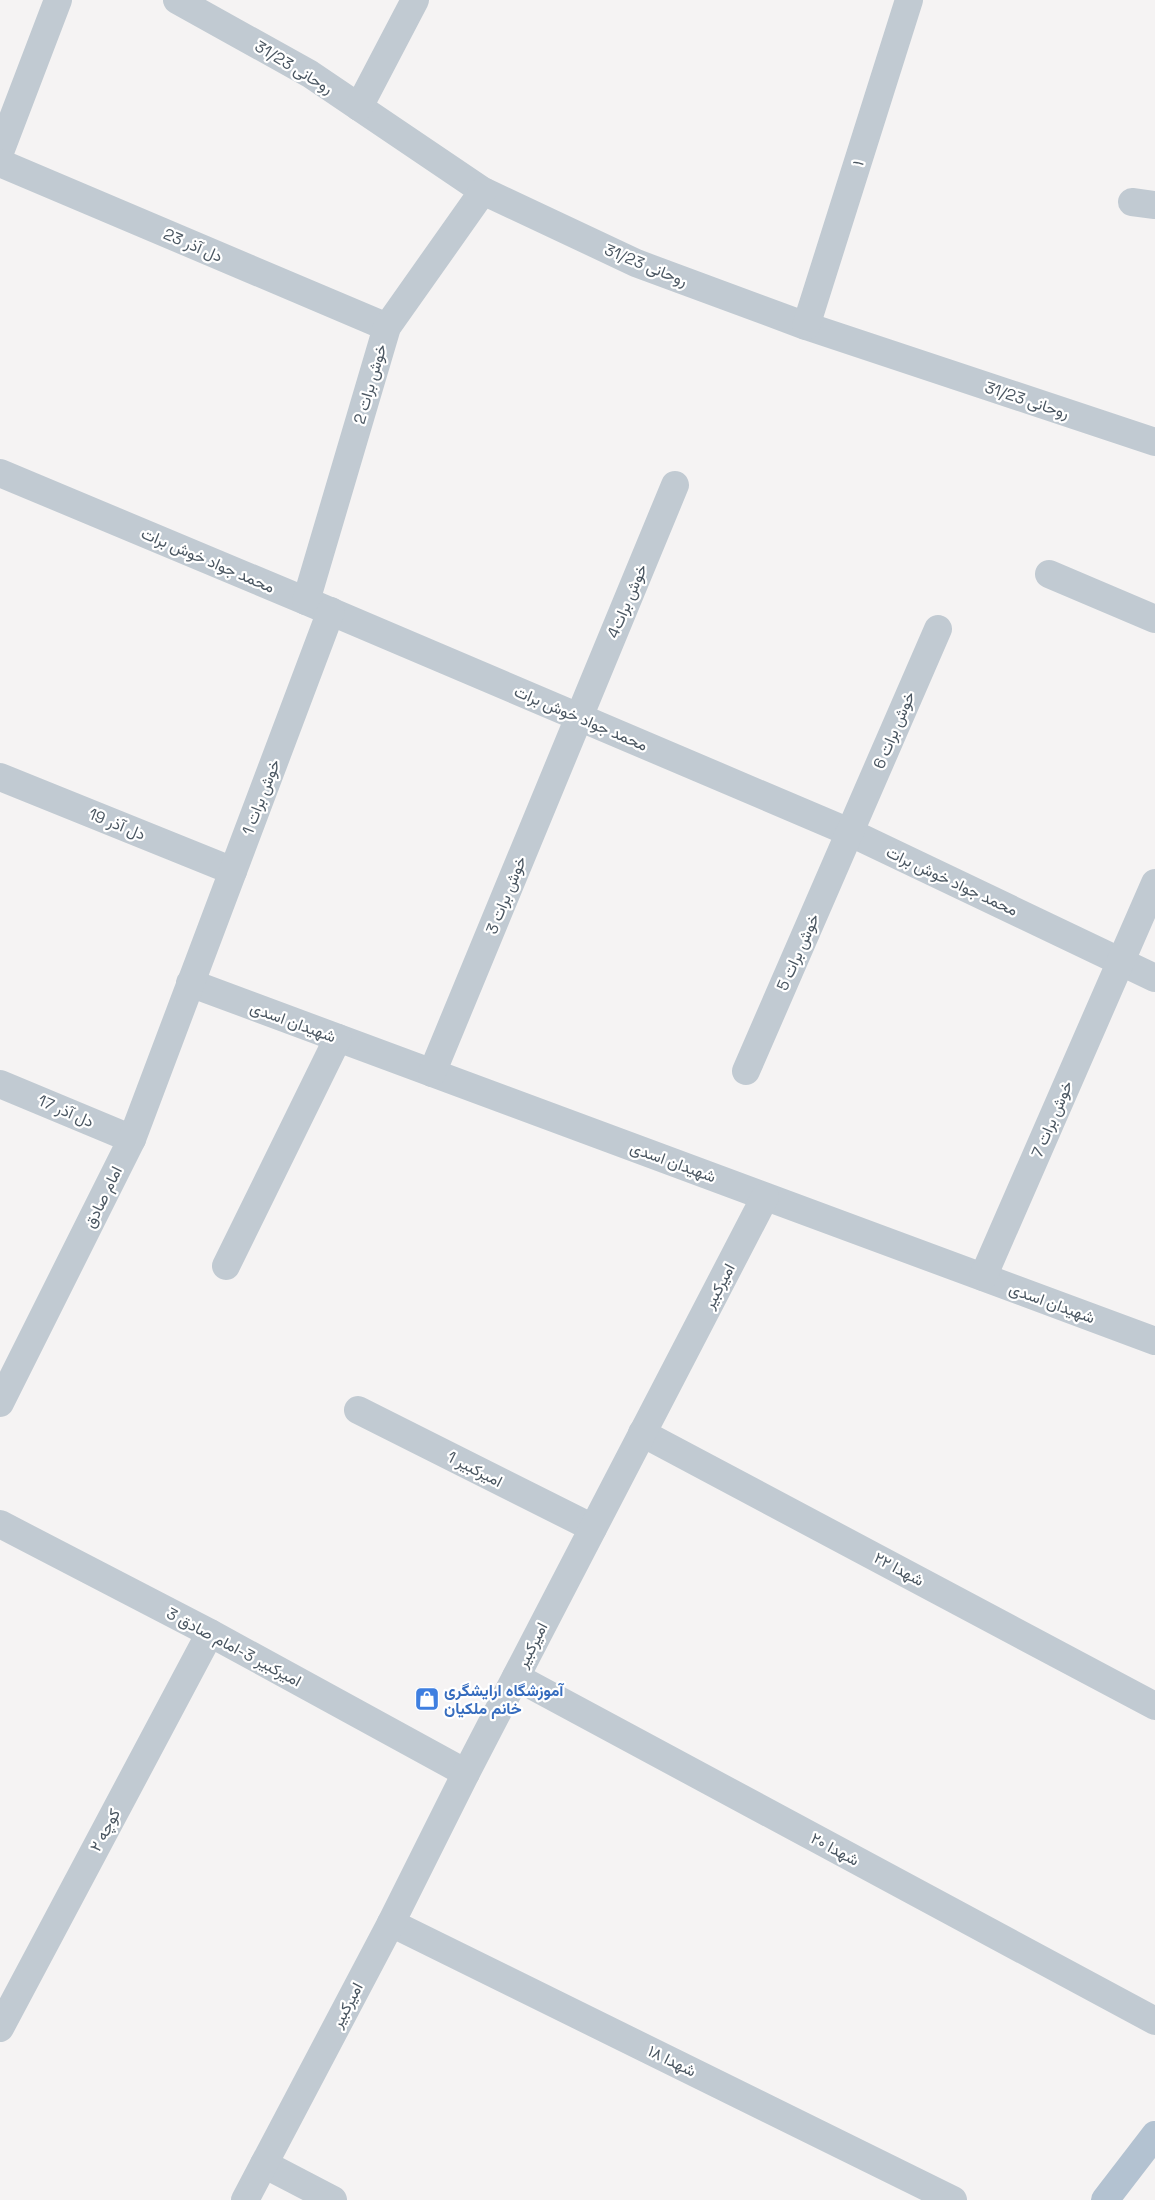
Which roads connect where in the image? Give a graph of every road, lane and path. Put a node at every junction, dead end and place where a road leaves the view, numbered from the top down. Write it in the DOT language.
graph roads {
  1 [pos="58,0"];
  2 [pos="177,0"];
  3 [pos="415,0"];
  4 [pos="909,0"];
  5 [pos="359,107"];
  6 [pos="0,152"];
  7 [pos="0,163"];
  8 [pos="482,190"];
  9 [pos="806,326"];
  10 [pos="387,327"];
  11 [pos="1155,442"];
  12 [pos="0,473"];
  13 [pos="675,485"];
  14 [pos="1049,574"];
  15 [pos="306,601"];
  16 [pos="331,611"];
  17 [pos="1155,619"];
  18 [pos="938,628"];
  19 [pos="579,717"];
  20 [pos="0,777"];
  21 [pos="850,832"];
  22 [pos="233,871"];
  23 [pos="1155,883"];
  24 [pos="1121,961"];
  25 [pos="1155,978"];
  26 [pos="190,983"];
  27 [pos="338,1038"];
  28 [pos="746,1071"];
  29 [pos="432,1073"];
  30 [pos="0,1084"];
  31 [pos="132,1139"];
  32 [pos="765,1197"];
  33 [pos="226,1266"];
  34 [pos="983,1278"];
  35 [pos="1155,1341"];
  36 [pos="0,1403"];
  37 [pos="358,1410"];
  38 [pos="642,1432"];
  39 [pos="0,1524"];
  40 [pos="593,1528"];
  41 [pos="210,1633"];
  42 [pos="516,1677"];
  43 [pos="1155,1706"];
  44 [pos="466,1773"];
  45 [pos="391,1923"];
  46 [pos="1155,2022"];
  47 [pos="0,2028"];
  48 [pos="1155,2135"];
  49 [pos="264,2164"];
  50 [pos="245,2200"];
  51 [pos="333,2200"];
  52 [pos="953,2200"];
  53 [pos="1105,2200"];
  1 -- 6 [label="street"];
  2 -- 5 [label="street, روحانی 31/23"];
  3 -- 5 [label="street"];
  4 -- 9 [label="street, ۱"];
  5 -- 8 [label="street, روحانی 31/23"];
  7 -- 10 [label="street, دل آذر 23"];
  8 -- 9 [label="street, روحانی 31/23"];
  8 -- 10 [label="street, خوش برات 2"];
  9 -- 11 [label="street, روحانی 31/23"];
  10 -- 15 [label="street, خوش برات 2"];
  12 -- 15 [label="street, محمد جواد خوش برات"];
  13 -- 19 [label="street, خوش برات4"];
  14 -- 17 [label="street"];
  15 -- 16 [label="street, محمد جواد خوش برات"];
  16 -- 19 [label="street, محمد جواد خوش برات"];
  16 -- 22 [label="street, خوش برات 1"];
  18 -- 21 [label="street, خوش برات 6"];
  19 -- 21 [label="street, محمد جواد خوش برات"];
  19 -- 29 [label="street, خوش برات 3"];
  20 -- 22 [label="street, دل آذر 19"];
  21 -- 24 [label="street, محمد جواد خوش برات"];
  21 -- 28 [label="street, خوش برات 5"];
  22 -- 26 [label="street, خوش برات 1"];
  23 -- 24 [label="street, خوش برات 7"];
  24 -- 25 [label="street, محمد جواد خوش برات"];
  24 -- 34 [label="street, خوش برات 7"];
  26 -- 27 [label="street, شهیدان اسدی"];
  26 -- 31 [label="street, امام صادق"];
  27 -- 29 [label="street, شهیدان اسدی"];
  27 -- 33 [label="street"];
  29 -- 32 [label="street, شهیدان اسدی"];
  30 -- 31 [label="street, دل آذر 17"];
  31 -- 36 [label="street, امام صادق"];
  32 -- 34 [label="street, شهیدان اسدی"];
  32 -- 38 [label="street, امیرکبیر"];
  34 -- 35 [label="street, شهیدان اسدی"];
  37 -- 40 [label="street, امیرکبیر 1"];
  38 -- 40 [label="street, امیرکبیر"];
  38 -- 43 [label="street, شهدا ۲۲"];
  39 -- 41 [label="street, امیرکبیر 3-امام صادق 3"];
  40 -- 42 [label="street, امیرکبیر"];
  41 -- 44 [label="street, امیرکبیر 3-امام صادق 3"];
  41 -- 47 [label="street, کوچه ۲"];
  42 -- 44 [label="street, امیرکبیر"];
  42 -- 46 [label="street, شهدا ۲۰"];
  44 -- 45 [label="street, امیرکبیر"];
  45 -- 49 [label="street, امیرکبیر"];
  45 -- 52 [label="street, شهدا ۱۸"];
  48 -- 53 [label="main road"];
  49 -- 50 [label="street, امیرکبیر"];
  49 -- 51 [label="street"];
}
